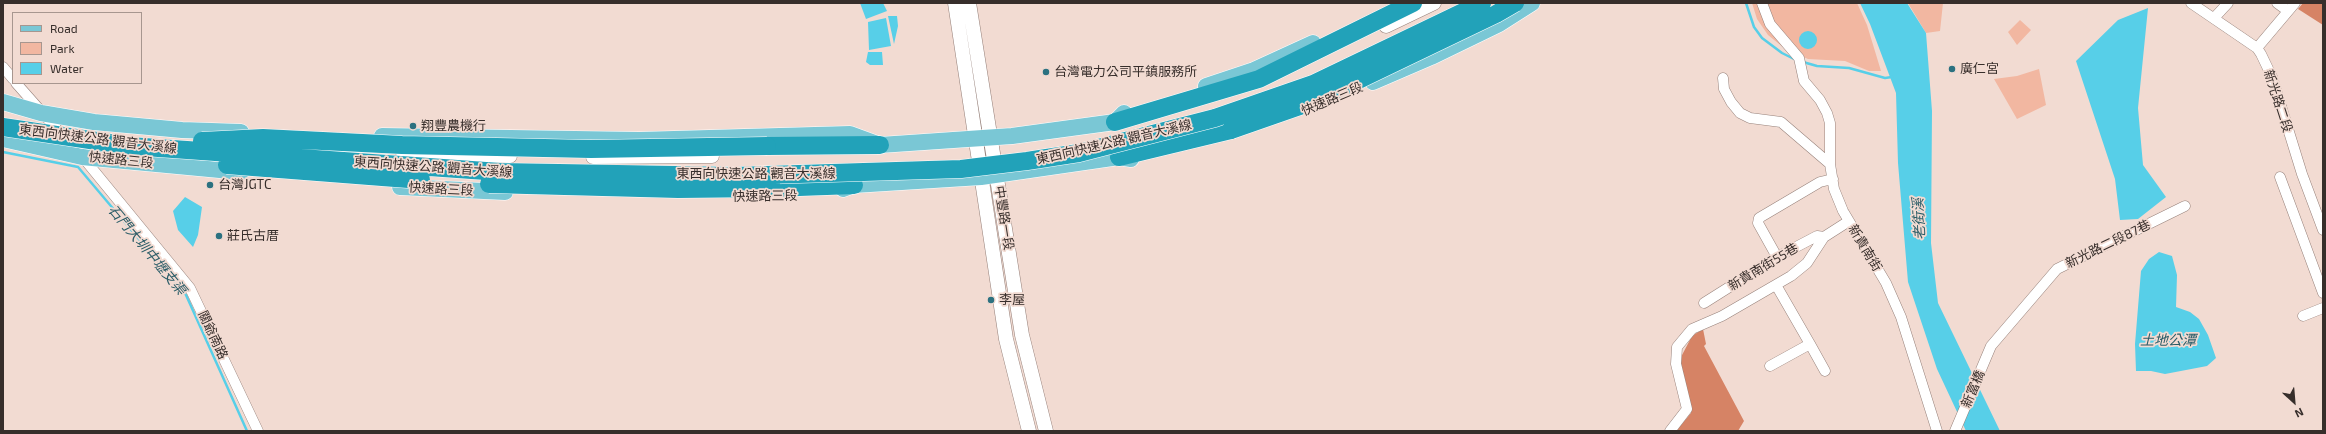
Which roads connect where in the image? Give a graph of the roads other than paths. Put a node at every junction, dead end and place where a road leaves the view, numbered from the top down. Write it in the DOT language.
graph roads {
  1 [pos="955,3"];
  2 [pos="969,3"];
  3 [pos="1393,3"];
  4 [pos="1456,3"];
  5 [pos="1482,3"];
  6 [pos="1501,3"];
  7 [pos="1515,3"];
  8 [pos="1532,3"];
  9 [pos="1762,3"];
  10 [pos="2191,3"];
  11 [pos="2228,3"];
  12 [pos="2277,3"];
  13 [pos="1426,4"];
  14 [pos="2292,7"];
  15 [pos="2214,18"];
  16 [pos="1447,41"];
  17 [pos="2256,48"];
  18 [pos="3,67"];
  19 [pos="12,78"];
  20 [pos="1723,78"];
  21 [pos="17,84"];
  22 [pos="3,102"];
  23 [pos="41,113"];
  24 [pos="3,115"];
  25 [pos="1115,122"];
  26 [pos="3,127"];
  27 [pos="150,127"];
  28 [pos="431,136"];
  29 [pos="992,137"];
  30 [pos="976,138"];
  31 [pos="3,139"];
  32 [pos="639,140"];
  33 [pos="181,143"];
  34 [pos="880,145"];
  35 [pos="130,146"];
  36 [pos="430,155"];
  37 [pos="82,157"];
  38 [pos="1119,157"];
  39 [pos="639,158"];
  40 [pos="1830,164"];
  41 [pos="997,174"];
  42 [pos="981,177"];
  43 [pos="2280,177"];
  44 [pos="1833,179"];
  45 [pos="429,182"];
  46 [pos="854,185"];
  47 [pos="637,189"];
  48 [pos="2185,206"];
  49 [pos="1849,221"];
  50 [pos="2323,230"];
  51 [pos="1824,238"];
  52 [pos="1776,257"];
  53 [pos="1776,285"];
  54 [pos="2323,293"];
  55 [pos="1704,303"];
  56 [pos="2323,308"];
  57 [pos="2303,316"];
  58 [pos="1810,344"];
  59 [pos="1991,346"];
  60 [pos="1770,366"];
  61 [pos="1825,370"];
  62 [pos="258,431"];
  63 [pos="1029,431"];
  64 [pos="1046,431"];
  65 [pos="1670,431"];
  66 [pos="1938,431"];
  67 [pos="1955,431"];
  1 -- 30 [label="street, 中豐路一段"];
  2 -- 29 [label="street, 中豐路一段"];
  3 -- 25 [label="main road"];
  4 -- 33 [label="highway, 東西向快速公路 觀音大溪線"];
  5 -- 35 [label="highway, 東西向快速公路 觀音大溪線, bridge"];
  6 -- 16 [label="street, 快速路三段"];
  7 -- 38 [label="highway, bridge"];
  8 -- 16 [label="main road, 快速路三段"];
  9 -- 40 [label="street, 新貴南街"];
  10 -- 15 [label="street, 新光路二段"];
  11 -- 15 [label="street"];
  12 -- 14 [label="street"];
  13 -- 16 [label="street"];
  13 -- 25 [label="highway"];
  13 -- 25 [label="street"];
  14 -- 17 [label="street"];
  15 -- 17 [label="street, 新光路二段"];
  16 -- 38 [label="main road, 快速路三段"];
  17 -- 50 [label="street, 新光路二段"];
  18 -- 19 [label="street"];
  20 -- 40 [label="street"];
  21 -- 23 [label="street, 關爺南路"];
  22 -- 23 [label="main road"];
  23 -- 27 [label="main road"];
  23 -- 37 [label="street, 關爺南路"];
  24 -- 33 [label="highway, 東西向快速公路 觀音大溪線"];
  25 -- 29 [label="main road"];
  26 -- 35 [label="highway, 東西向快速公路 觀音大溪線, bridge"];
  27 -- 28 [label="main road"];
  27 -- 36 [label="street"];
  28 -- 32 [label="main road"];
  28 -- 36 [label="street"];
  29 -- 30 [label="main road"];
  29 -- 41 [label="street, 中豐路一段"];
  30 -- 34 [label="main road"];
  30 -- 42 [label="street, 中豐路一段"];
  31 -- 37 [label="main road, 快速路三段"];
  32 -- 34 [label="main road"];
  32 -- 39 [label="street"];
  33 -- 34 [label="highway, bridge"];
  34 -- 39 [label="street"];
  35 -- 46 [label="highway, bridge"];
  36 -- 39 [label="street"];
  36 -- 45 [label="street"];
  37 -- 45 [label="main road, 快速路三段"];
  37 -- 62 [label="street, 關爺南路"];
  38 -- 41 [label="main road, 快速路三段"];
  39 -- 47 [label="street"];
  40 -- 44 [label="street, 新貴南街"];
  41 -- 42 [label="main road, 快速路三段"];
  41 -- 64 [label="street, 中豐路一段"];
  42 -- 46 [label="main road, 快速路三段"];
  42 -- 63 [label="street, 中豐路一段"];
  43 -- 54 [label="street"];
  44 -- 49 [label="street, 新貴南街"];
  44 -- 52 [label="street"];
  45 -- 47 [label="main road, 快速路三段"];
  46 -- 47 [label="main road, 快速路三段"];
  48 -- 59 [label="street, 新光路二段87巷"];
  49 -- 51 [label="street"];
  49 -- 66 [label="street, 新貴南街"];
  51 -- 52 [label="street, 新貴南街55巷"];
  51 -- 53 [label="street"];
  52 -- 55 [label="street, 新貴南街55巷"];
  53 -- 58 [label="street"];
  53 -- 65 [label="street"];
  56 -- 57 [label="street"];
  58 -- 60 [label="street"];
  58 -- 61 [label="street"];
  59 -- 67 [label="street, 新富橋"];
}
